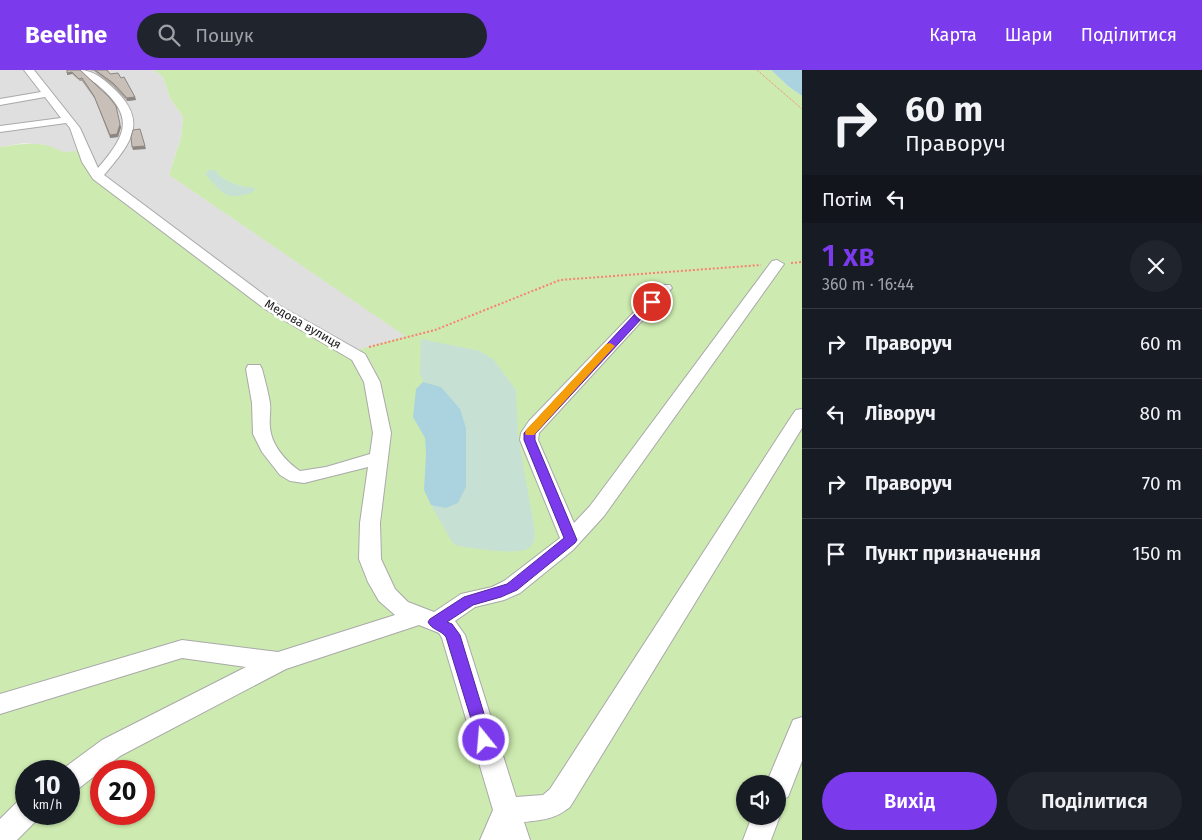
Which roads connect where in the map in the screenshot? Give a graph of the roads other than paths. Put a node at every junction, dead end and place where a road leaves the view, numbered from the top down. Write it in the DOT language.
graph roads {
  1 [pos="29,70"];
  2 [pos="84,70"];
  3 [pos="46,94"];
  4 [pos="0,102"];
  5 [pos="68,120"];
  6 [pos="0,129"];
  7 [pos="97,176"];
  8 [pos="777,264"];
  9 [pos="664,288"];
  10 [pos="254,369"];
  11 [pos="802,414"];
  12 [pos="380,457"];
  13 [pos="571,540"];
  14 [pos="427,620"];
  15 [pos="278,662"];
  16 [pos="0,704"];
  17 [pos="802,728"];
  18 [pos="80,772"];
  19 [pos="783,775"];
  20 [pos="506,811"];
  21 [pos="15,823"];
  22 [pos="763,825"];
  23 [pos="0,838"];
  24 [pos="494,840"];
  25 [pos="516,840"];
  26 [pos="757,840"];
  1 -- 3 [label="street, Медова вулиця"];
  2 -- 7 [label="street"];
  3 -- 4 [label="street"];
  3 -- 5 [label="street, Медова вулиця"];
  5 -- 6 [label="street"];
  5 -- 7 [label="street, Медова вулиця"];
  7 -- 12 [label="street, Медова вулиця"];
  8 -- 13 [label="street"];
  9 -- 13 [label="street"];
  10 -- 12 [label="street"];
  11 -- 20 [label="street"];
  12 -- 14 [label="street, Медова вулиця"];
  13 -- 14 [label="street"];
  14 -- 15 [label="street"];
  14 -- 20 [label="street, Медова вулиця"];
  15 -- 16 [label="street"];
  15 -- 18 [label="street"];
  17 -- 19 [label="street"];
  20 -- 24 [label="street"];
  20 -- 25 [label="street, Медова вулиця"];
  21 -- 23 [label="street"];
  22 -- 26 [label="street"];
}
